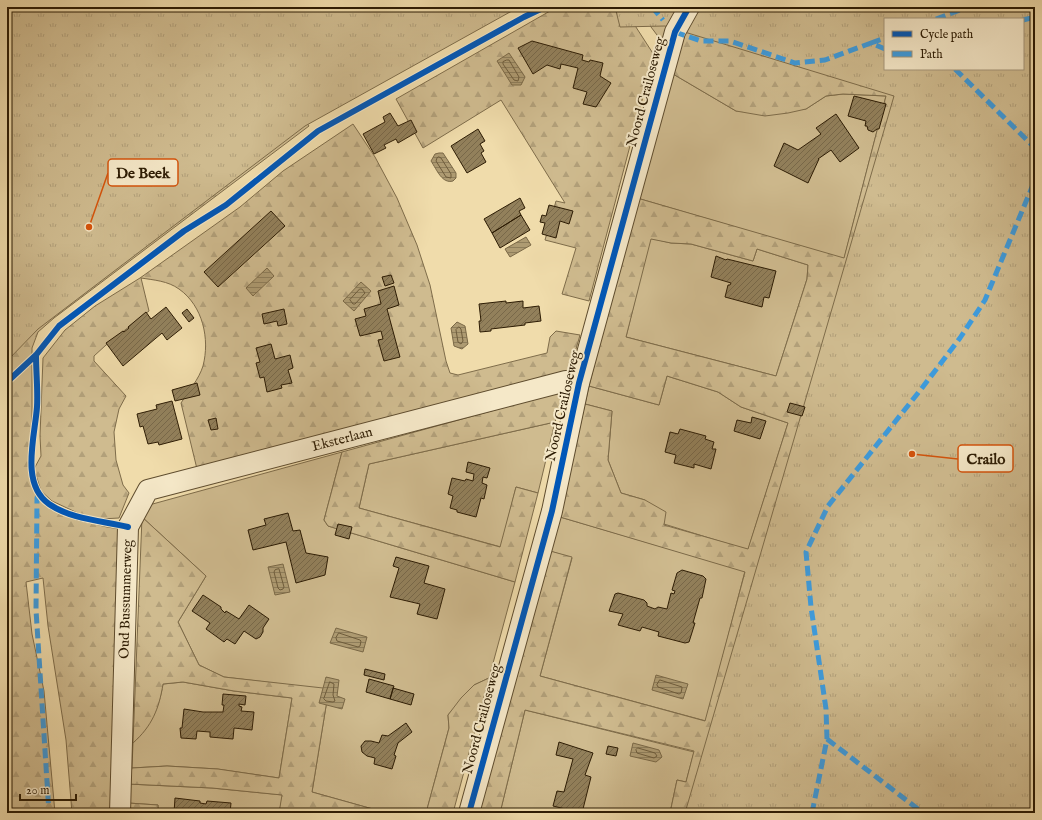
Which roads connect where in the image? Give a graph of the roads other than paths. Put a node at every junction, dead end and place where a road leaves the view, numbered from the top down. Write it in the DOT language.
graph roads {
  1 [pos="689,7"];
  2 [pos="579,383"];
  3 [pos="128,527"];
  4 [pos="120,813"];
  5 [pos="469,813"];
  1 -- 2 [label="street, Noord Crailoseweg"];
  2 -- 3 [label="street, Eksterlaan"];
  2 -- 5 [label="street, Noord Crailoseweg"];
  3 -- 4 [label="street, Oud Bussummerweg"];
}
